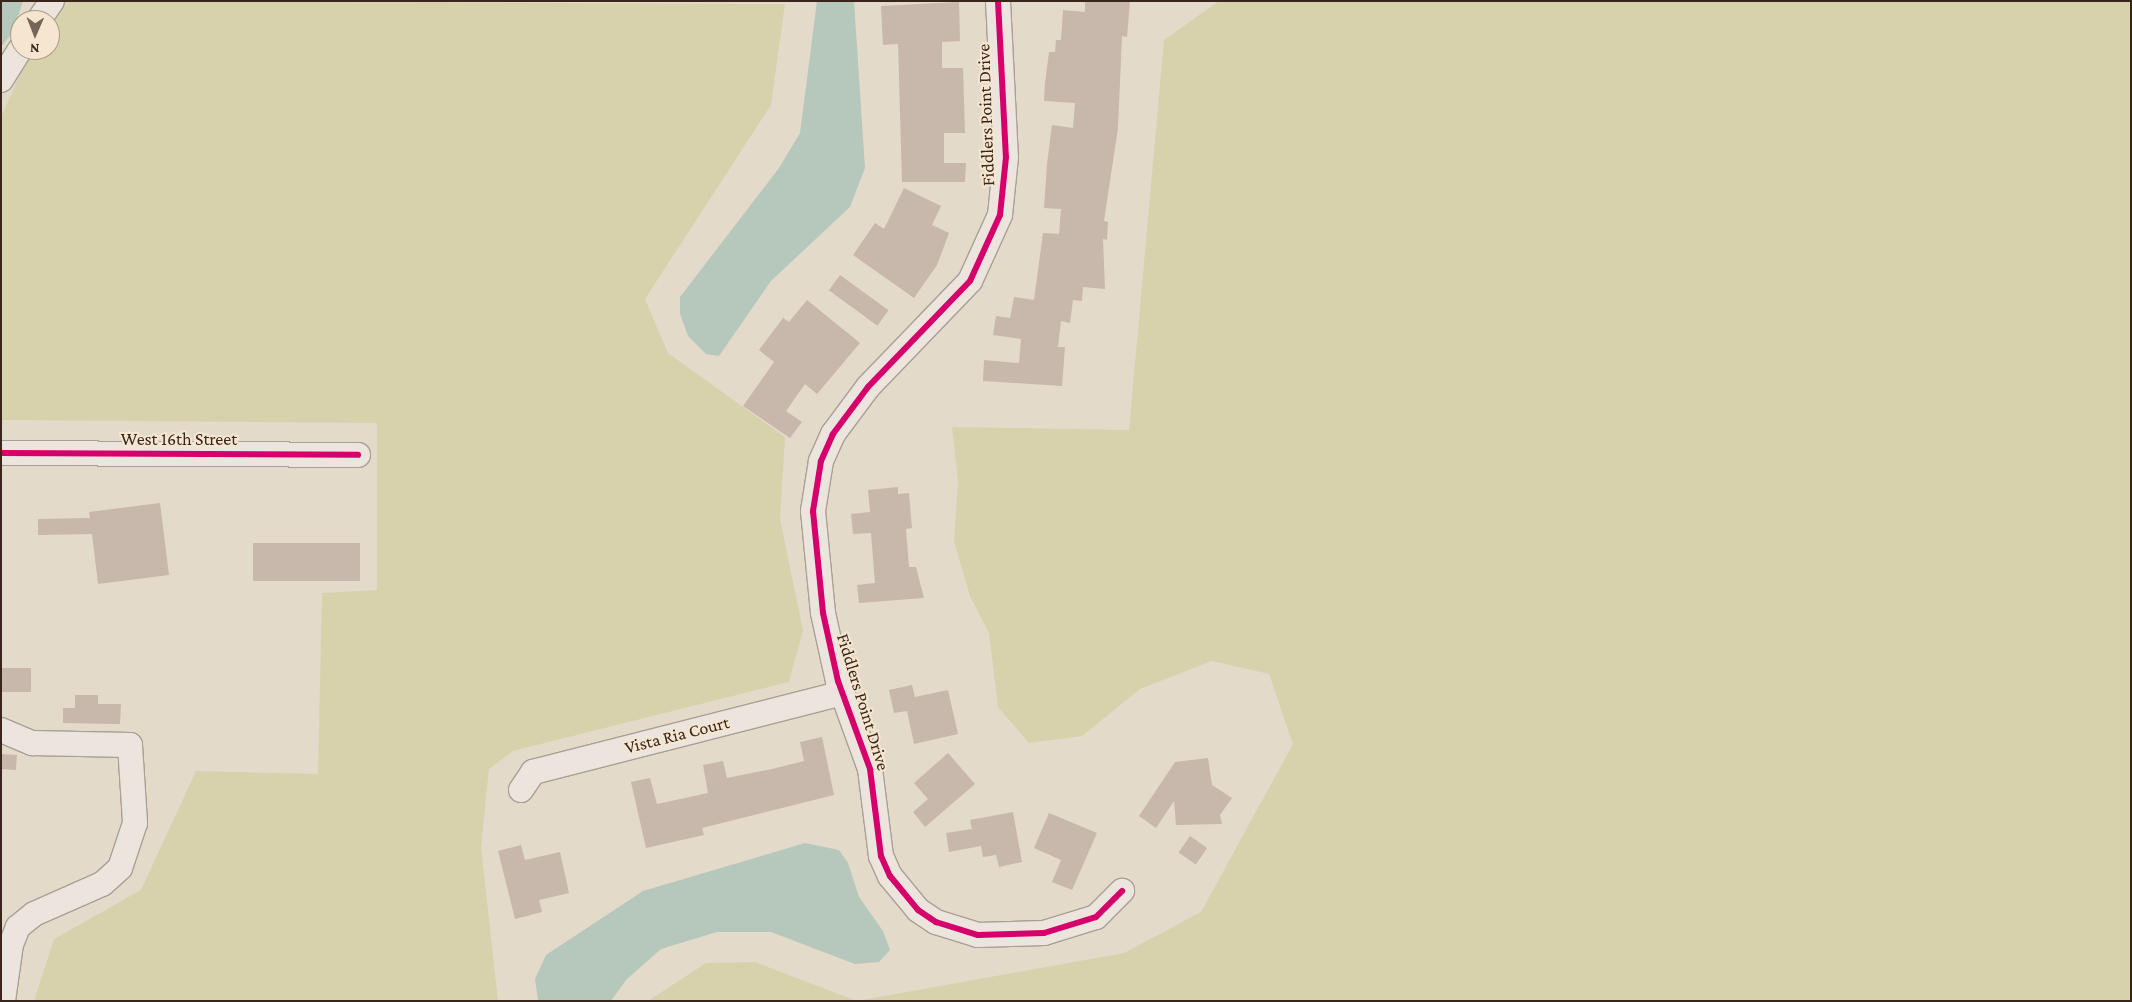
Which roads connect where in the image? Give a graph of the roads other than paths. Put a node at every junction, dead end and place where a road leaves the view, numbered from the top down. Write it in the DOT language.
graph roads {
  1 [pos="998,1"];
  2 [pos="13,60"];
  3 [pos="1,80"];
  4 [pos="1,453"];
  5 [pos="358,454"];
  6 [pos="1,468"];
  7 [pos="843,693"];
  8 [pos="1,730"];
  9 [pos="521,790"];
  10 [pos="1122,891"];
  11 [pos="3,1001"];
  1 -- 7 [label="street, Fiddlers Point Drive"];
  2 -- 3 [label="street"];
  4 -- 5 [label="street, West 16th Street"];
  4 -- 6 [label="street"];
  7 -- 9 [label="street, Vista Ria Court"];
  7 -- 10 [label="street, Fiddlers Point Drive"];
  8 -- 11 [label="street"];
}
